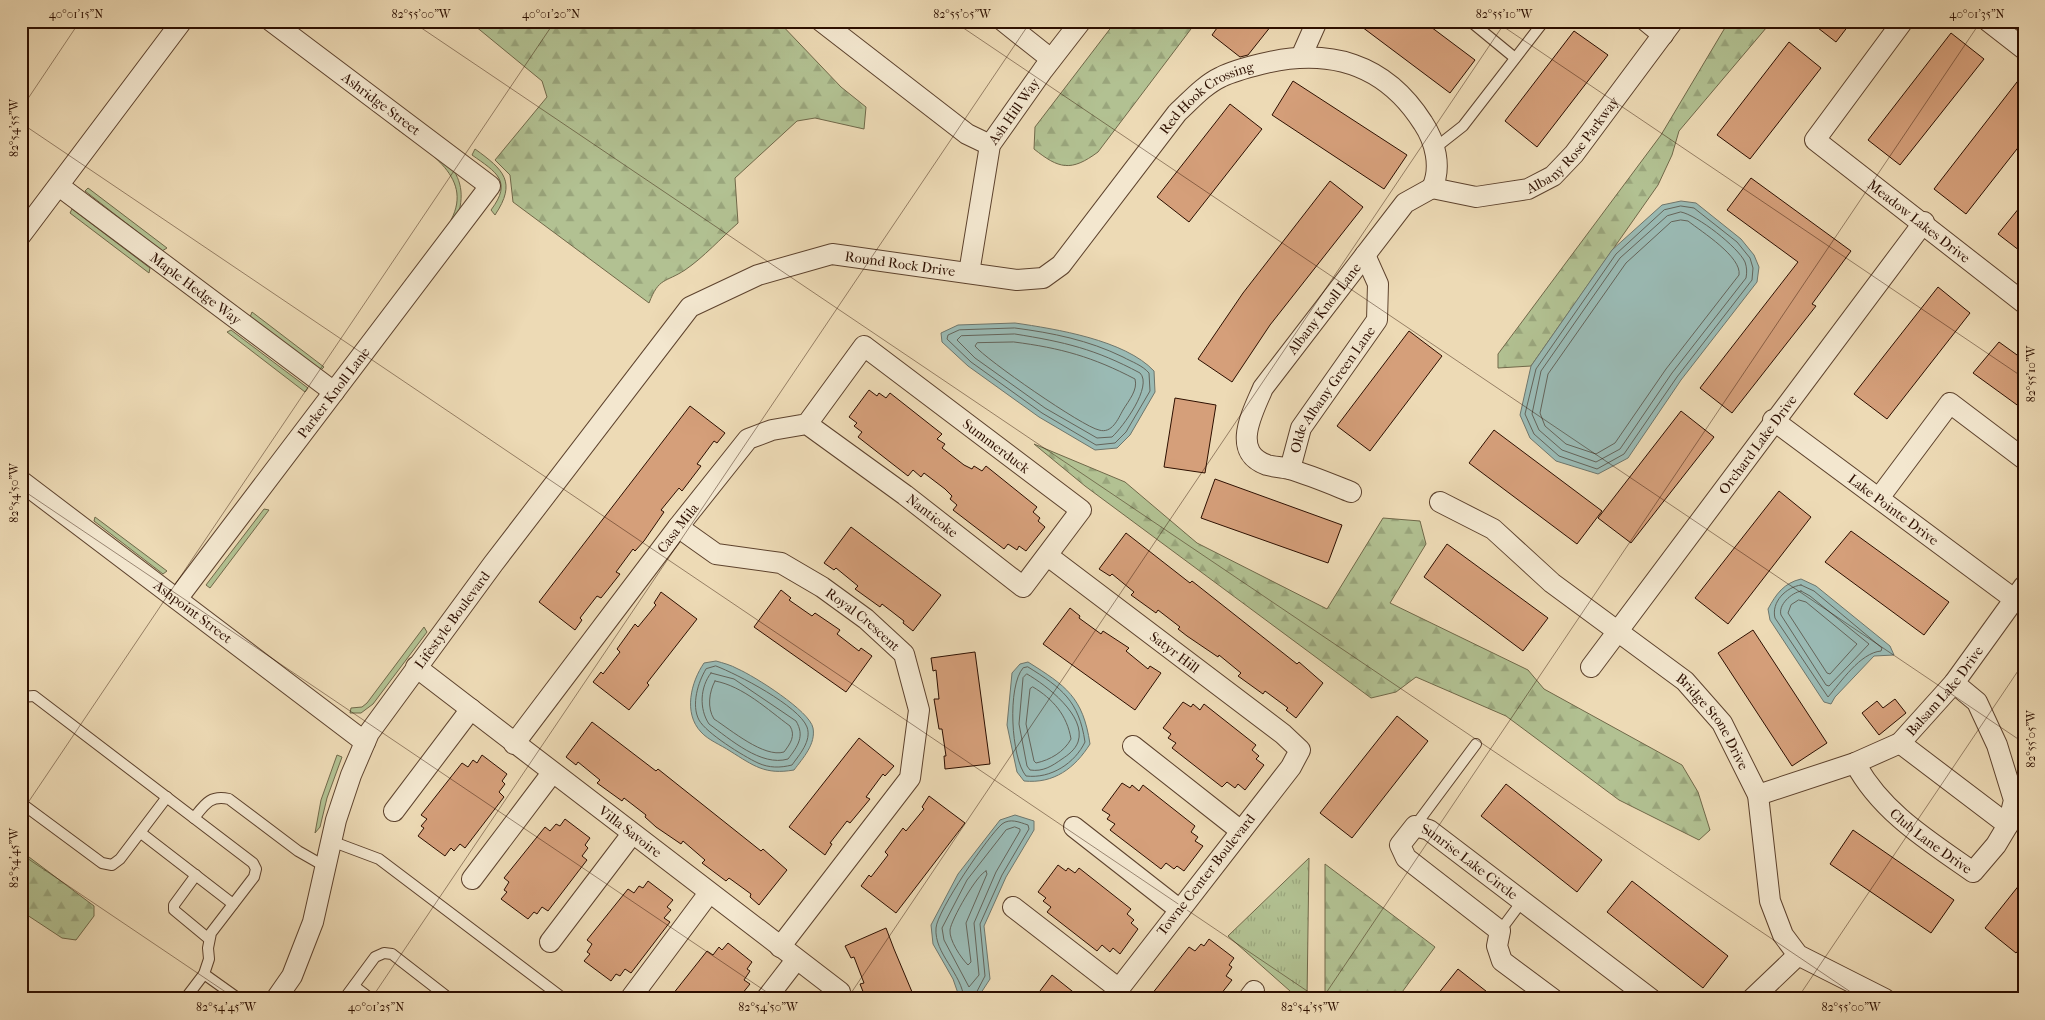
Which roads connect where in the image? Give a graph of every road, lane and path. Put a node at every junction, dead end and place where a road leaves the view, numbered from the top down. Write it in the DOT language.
graph roads {
  1 [pos="182,21"];
  2 [pos="271,21"];
  3 [pos="820,21"];
  4 [pos="1003,21"];
  5 [pos="1081,21"];
  6 [pos="1317,21"];
  7 [pos="1470,21"];
  8 [pos="1544,21"];
  9 [pos="1646,21"];
  10 [pos="1903,21"];
  11 [pos="1988,21"];
  12 [pos="1668,28"];
  13 [pos="2024,49"];
  14 [pos="1301,57"];
  15 [pos="1516,58"];
  16 [pos="1052,59"];
  17 [pos="990,145"];
  18 [pos="1435,148"];
  19 [pos="59,186"];
  20 [pos="490,186"];
  21 [pos="1432,188"];
  22 [pos="1924,222"];
  23 [pos="21,235"];
  24 [pos="1365,255"];
  25 [pos="969,273"];
  26 [pos="718,294"];
  27 [pos="2024,303"];
  28 [pos="334,392"];
  29 [pos="1774,420"];
  30 [pos="807,424"];
  31 [pos="2024,459"];
  32 [pos="1290,469"];
  33 [pos="21,481"];
  34 [pos="1352,492"];
  35 [pos="1879,498"];
  36 [pos="1440,502"];
  37 [pos="678,527"];
  38 [pos="1048,556"];
  39 [pos="2019,593"];
  40 [pos="177,599"];
  41 [pos="1616,632"];
  42 [pos="416,667"];
  43 [pos="1591,667"];
  44 [pos="1954,683"];
  45 [pos="21,697"];
  46 [pos="471,708"];
  47 [pos="365,742"];
  48 [pos="1900,743"];
  49 [pos="514,744"];
  50 [pos="1476,744"];
  51 [pos="1133,746"];
  52 [pos="1300,750"];
  53 [pos="1855,763"];
  54 [pos="552,773"];
  55 [pos="1758,795"];
  56 [pos="167,797"];
  57 [pos="21,803"];
  58 [pos="394,811"];
  59 [pos="194,818"];
  60 [pos="1415,826"];
  61 [pos="2008,826"];
  62 [pos="1074,827"];
  63 [pos="1241,831"];
  64 [pos="141,833"];
  65 [pos="632,834"];
  66 [pos="331,841"];
  67 [pos="326,867"];
  68 [pos="196,875"];
  69 [pos="472,880"];
  70 [pos="709,893"];
  71 [pos="1523,900"];
  72 [pos="233,904"];
  73 [pos="1013,907"];
  74 [pos="1180,910"];
  75 [pos="1500,931"];
  76 [pos="209,939"];
  77 [pos="550,942"];
  78 [pos="780,947"];
  79 [pos="1798,955"];
  80 [pos="796,960"];
  81 [pos="204,974"];
  82 [pos="354,986"];
  83 [pos="1115,994"];
  84 [pos="185,999"];
  85 [pos="239,999"];
  86 [pos="276,999"];
  87 [pos="344,999"];
  88 [pos="371,999"];
  89 [pos="450,999"];
  90 [pos="564,999"];
  91 [pos="630,999"];
  92 [pos="766,999"];
  93 [pos="841,999"];
  94 [pos="1553,999"];
  95 [pos="1651,999"];
  96 [pos="1752,999"];
  97 [pos="1885,999"];
  1 -- 19 [label="street"];
  2 -- 20 [label="street, Ashridge Street"];
  3 -- 17 [label="street"];
  4 -- 16 [label="street"];
  5 -- 16 [label="street, Ash Hill Way"];
  6 -- 14 [label="street"];
  7 -- 15 [label="lane"];
  8 -- 15 [label="lane"];
  9 -- 12 [label="street"];
  10 -- 22 [label="street, Meadow Lakes Drive"];
  11 -- 13 [label="street"];
  12 -- 21 [label="street, Albany Rose Parkway"];
  14 -- 18 [label="street, Red Hook Crossing"];
  14 -- 25 [label="street, Red Hook Crossing"];
  15 -- 18 [label="lane"];
  16 -- 17 [label="street, Ash Hill Way"];
  17 -- 25 [label="street, Ash Hill Way"];
  18 -- 21 [label="street, Red Hook Crossing"];
  19 -- 23 [label="street"];
  19 -- 28 [label="street, Maple Hedge Way"];
  20 -- 28 [label="street, Parker Knoll Lane"];
  21 -- 24 [label="street, Albany Knoll Lane"];
  22 -- 27 [label="street, Meadow Lakes Drive"];
  22 -- 29 [label="street, Orchard Lake Drive"];
  24 -- 32 [label="street, Olde Albany Green Lane"];
  24 -- 32 [label="street, Albany Knoll Lane"];
  25 -- 26 [label="street, Round Rock Drive"];
  26 -- 42 [label="street, Lifestyle Boulevard"];
  28 -- 40 [label="street, Parker Knoll Lane"];
  29 -- 35 [label="street, Lake Pointe Drive"];
  29 -- 41 [label="street, Orchard Lake Drive"];
  30 -- 37 [label="street, Casa Mila"];
  30 -- 38 [label="street, Nanticoke"];
  30 -- 38 [label="street, Summerduck"];
  31 -- 35 [label="street"];
  32 -- 34 [label="street"];
  33 -- 40 [label="street, Ashpoint Street"];
  35 -- 39 [label="street, Lake Pointe Drive"];
  36 -- 41 [label="street, Bridge Stone Drive"];
  37 -- 49 [label="street, Casa Mila"];
  37 -- 78 [label="street, Royal Crescent"];
  38 -- 52 [label="street, Satyr Hill"];
  39 -- 44 [label="street, Balsam Lake Drive"];
  40 -- 47 [label="street, Ashpoint Street"];
  41 -- 43 [label="street, Orchard Lake Drive"];
  41 -- 55 [label="street, Bridge Stone Drive"];
  42 -- 46 [label="street, Villa Savoire"];
  42 -- 47 [label="street, Lifestyle Boulevard"];
  44 -- 48 [label="street, Balsam Lake Drive"];
  44 -- 61 [label="street, Club Lane Drive"];
  45 -- 56 [label="lane"];
  46 -- 49 [label="street, Villa Savoire"];
  46 -- 58 [label="street"];
  47 -- 66 [label="street, Lifestyle Boulevard"];
  48 -- 53 [label="street, Balsam Lake Drive"];
  48 -- 61 [label="street"];
  49 -- 54 [label="street, Villa Savoire"];
  50 -- 60 [label="lane"];
  51 -- 63 [label="street"];
  52 -- 63 [label="street, Towne Center Boulevard"];
  53 -- 55 [label="street, Balsam Lake Drive"];
  53 -- 61 [label="street, Club Lane Drive"];
  54 -- 65 [label="street, Villa Savoire"];
  54 -- 69 [label="street"];
  55 -- 79 [label="street, Bridge Stone Drive"];
  56 -- 59 [label="lane"];
  56 -- 64 [label="lane"];
  57 -- 64 [label="lane"];
  59 -- 67 [label="lane"];
  59 -- 72 [label="lane"];
  60 -- 71 [label="street, Sunrise Lake Circle"];
  60 -- 75 [label="street, Sunrise Lake Circle"];
  62 -- 74 [label="street"];
  63 -- 74 [label="street, Towne Center Boulevard"];
  64 -- 68 [label="lane"];
  65 -- 70 [label="street, Villa Savoire"];
  65 -- 77 [label="street"];
  66 -- 67 [label="street, Lifestyle Boulevard"];
  66 -- 90 [label="lane"];
  67 -- 86 [label="street, Lifestyle Boulevard"];
  68 -- 72 [label="lane"];
  68 -- 76 [label="lane"];
  70 -- 78 [label="street, Villa Savoire"];
  70 -- 91 [label="street"];
  71 -- 75 [label="lane"];
  71 -- 95 [label="street, Sunrise Lake Circle"];
  72 -- 76 [label="lane"];
  73 -- 83 [label="street"];
  74 -- 83 [label="street, Towne Center Boulevard"];
  75 -- 94 [label="street"];
  76 -- 81 [label="lane"];
  78 -- 80 [label="street, Villa Savoire"];
  79 -- 96 [label="street"];
  79 -- 97 [label="street, Bridge Stone Drive"];
  80 -- 92 [label="street"];
  80 -- 93 [label="street, Villa Savoire"];
  81 -- 84 [label="lane"];
  81 -- 85 [label="lane"];
  82 -- 87 [label="lane"];
  82 -- 88 [label="lane"];
  82 -- 89 [label="lane"];
}
